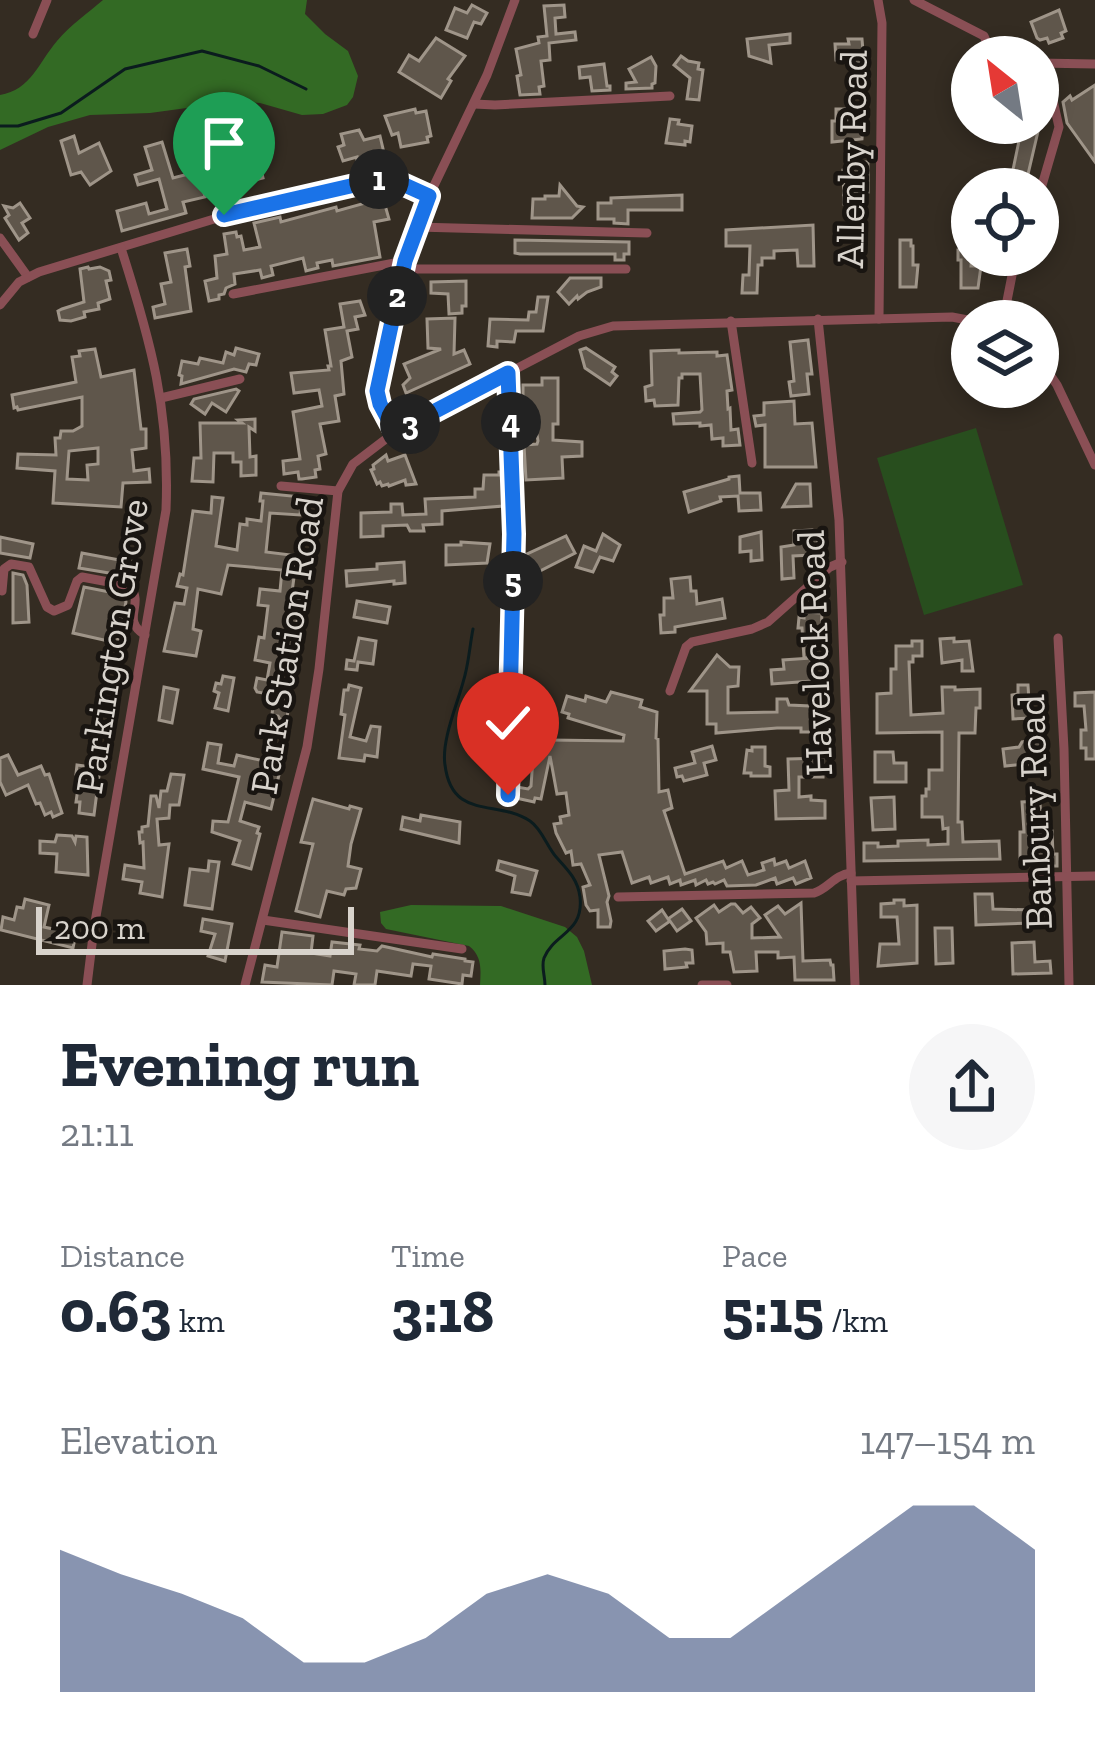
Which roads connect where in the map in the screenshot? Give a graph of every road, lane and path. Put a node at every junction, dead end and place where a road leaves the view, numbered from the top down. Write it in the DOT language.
graph roads {
  1 [pos="47,0"];
  2 [pos="515,0"];
  3 [pos="878,0"];
  4 [pos="914,0"];
  5 [pos="33,34"];
  6 [pos="983,36"];
  7 [pos="1059,63"];
  8 [pos="1095,64"];
  9 [pos="670,96"];
  10 [pos="474,104"];
  11 [pos="429,196"];
  12 [pos="417,227"];
  13 [pos="646,233"];
  14 [pos="0,238"];
  15 [pos="121,248"];
  16 [pos="404,265"];
  17 [pos="626,269"];
  18 [pos="28,277"];
  19 [pos="232,294"];
  20 [pos="0,305"];
  21 [pos="951,317"];
  22 [pos="879,319"];
  23 [pos="818,320"];
  24 [pos="730,321"];
  25 [pos="508,373"];
  26 [pos="240,379"];
  27 [pos="1059,389"];
  28 [pos="161,398"];
  29 [pos="395,432"];
  30 [pos="752,463"];
  31 [pos="1095,465"];
  32 [pos="281,486"];
  33 [pos="338,491"];
  34 [pos="842,562"];
  35 [pos="2,592"];
  36 [pos="145,635"];
  37 [pos="1058,638"];
  38 [pos="670,691"];
  39 [pos="508,795"];
  40 [pos="1095,875"];
  41 [pos="851,877"];
  42 [pos="1066,877"];
  43 [pos="618,897"];
  44 [pos="263,920"];
  45 [pos="462,949"];
  46 [pos="87,985"];
  47 [pos="245,985"];
  48 [pos="702,985"];
  49 [pos="728,985"];
  50 [pos="855,985"];
  51 [pos="1069,985"];
  1 -- 5 [label="street"];
  2 -- 10 [label="street"];
  3 -- 22 [label="street, Allenby Road"];
  4 -- 6 [label="street"];
  7 -- 8 [label="street"];
  9 -- 10 [label="street"];
  10 -- 11 [label="street"];
  11 -- 12 [label="street"];
  11 -- 15 [label="street"];
  12 -- 13 [label="street"];
  12 -- 16 [label="street"];
  14 -- 18 [label="street"];
  15 -- 18 [label="street"];
  15 -- 28 [label="street, Parkington Grove"];
  16 -- 17 [label="street"];
  16 -- 19 [label="street"];
  16 -- 29 [label="street"];
  18 -- 20 [label="street"];
  21 -- 22 [label="street, Park Station Road"];
  22 -- 23 [label="street, Park Station Road"];
  23 -- 24 [label="street, Park Station Road"];
  23 -- 34 [label="street, Havelock Road"];
  24 -- 25 [label="street, Park Station Road"];
  24 -- 30 [label="street"];
  25 -- 29 [label="street, Park Station Road"];
  25 -- 39 [label="street"];
  26 -- 28 [label="street"];
  27 -- 31 [label="street"];
  28 -- 36 [label="street, Parkington Grove"];
  29 -- 33 [label="street, Park Station Road"];
  32 -- 33 [label="street"];
  33 -- 44 [label="street, Park Station Road"];
  34 -- 38 [label="street"];
  34 -- 41 [label="street, Havelock Road"];
  35 -- 36 [label="street"];
  36 -- 46 [label="street, Parkington Grove"];
  37 -- 42 [label="street, Banbury Road"];
  40 -- 42 [label="street"];
  41 -- 42 [label="street"];
  41 -- 43 [label="street"];
  41 -- 50 [label="street, Havelock Road"];
  42 -- 51 [label="street, Banbury Road"];
  44 -- 45 [label="street"];
  44 -- 47 [label="street, Park Station Road"];
  48 -- 49 [label="street"];
}
